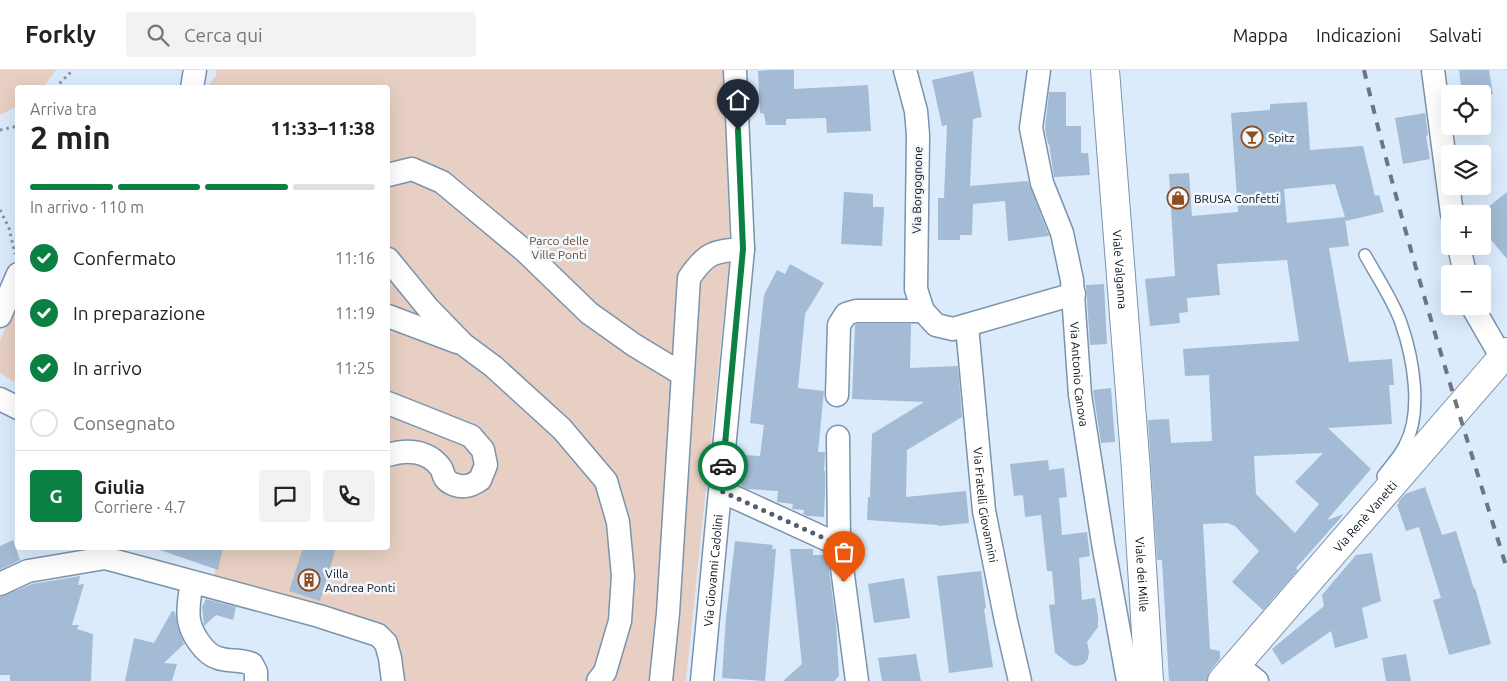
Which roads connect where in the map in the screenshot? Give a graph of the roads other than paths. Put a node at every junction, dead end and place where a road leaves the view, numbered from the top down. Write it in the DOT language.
graph roads {
  1 [pos="195,70"];
  2 [pos="736,70"];
  3 [pos="905,70"];
  4 [pos="1039,70"];
  5 [pos="1106,70"];
  6 [pos="1433,70"];
  7 [pos="192,85"];
  8 [pos="390,174"];
  9 [pos="1451,205"];
  10 [pos="743,249"];
  11 [pos="1366,255"];
  12 [pos="390,261"];
  13 [pos="15,274"];
  14 [pos="1074,294"];
  15 [pos="923,311"];
  16 [pos="1478,315"];
  17 [pos="0,316"];
  18 [pos="390,317"];
  19 [pos="966,326"];
  20 [pos="463,344"];
  21 [pos="1505,356"];
  22 [pos="682,374"];
  23 [pos="838,395"];
  24 [pos="0,400"];
  25 [pos="390,403"];
  26 [pos="15,407"];
  27 [pos="838,437"];
  28 [pos="390,454"];
  29 [pos="1136,470"];
  30 [pos="721,491"];
  31 [pos="1368,513"];
  32 [pos="839,545"];
  33 [pos="88,557"];
  34 [pos="192,582"];
  35 [pos="0,584"];
  36 [pos="1239,676"];
  37 [pos="256,681"];
  38 [pos="393,681"];
  39 [pos="598,681"];
  40 [pos="661,681"];
  41 [pos="702,681"];
  42 [pos="857,681"];
  43 [pos="1020,681"];
  44 [pos="1128,681"];
  45 [pos="1149,681"];
  1 -- 7 [label="street"];
  2 -- 10 [label="street, Via Giovanni Cadolini"];
  3 -- 15 [label="street, Via Borgognone"];
  4 -- 14 [label="street, Via Antonio Canova"];
  5 -- 29 [label="main road, Viale Valganna"];
  6 -- 9 [label="street"];
  8 -- 22 [label="street"];
  10 -- 22 [label="street"];
  10 -- 30 [label="street, Via Giovanni Cadolini"];
  11 -- 31 [label="lane"];
  12 -- 20 [label="street"];
  13 -- 17 [label="street"];
  14 -- 19 [label="street"];
  14 -- 44 [label="street, Via Antonio Canova"];
  15 -- 19 [label="street"];
  15 -- 23 [label="street"];
  16 -- 21 [label="street"];
  18 -- 20 [label="street"];
  19 -- 43 [label="street, Via Fratelli Giovannini"];
  20 -- 39 [label="street"];
  21 -- 31 [label="main road, Via Renè Vanetti"];
  22 -- 40 [label="street"];
  24 -- 26 [label="street"];
  25 -- 28 [label="street"];
  27 -- 32 [label="street"];
  29 -- 45 [label="main road, Viale dei Mille"];
  30 -- 32 [label="street"];
  30 -- 41 [label="street, Via Giovanni Cadolini"];
  31 -- 36 [label="main road, Via Renè Vanetti"];
  32 -- 42 [label="street"];
  33 -- 34 [label="street"];
  33 -- 35 [label="street"];
  34 -- 37 [label="street"];
  34 -- 38 [label="street"];
}
